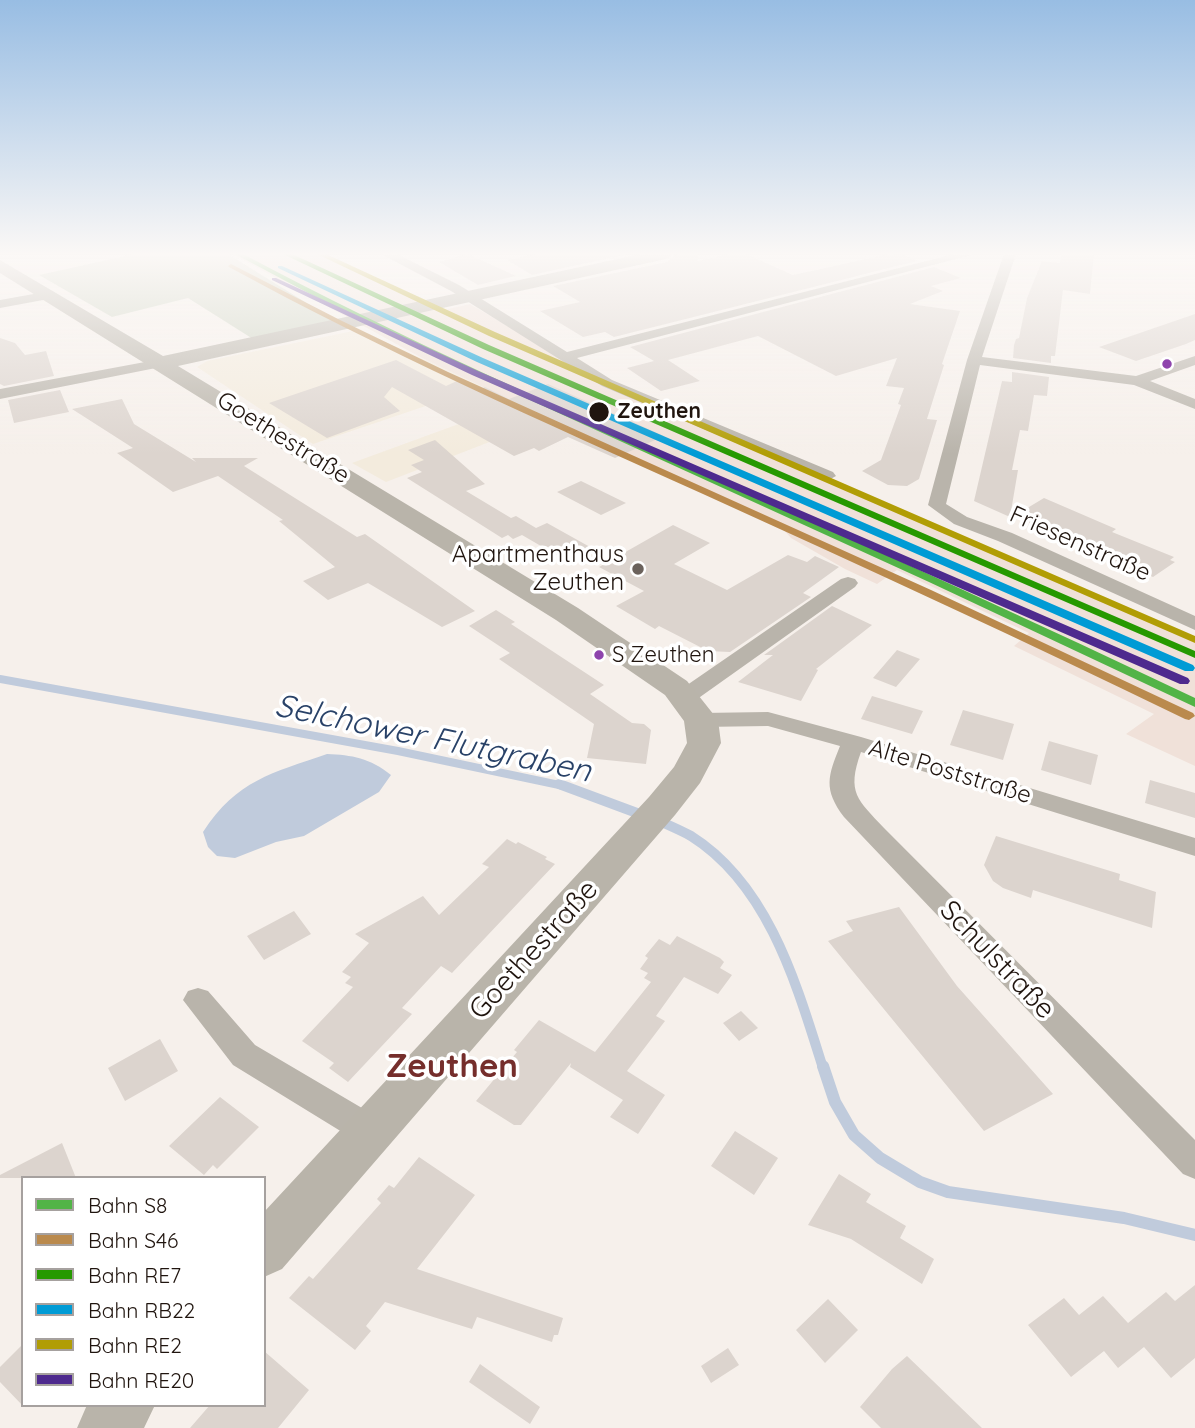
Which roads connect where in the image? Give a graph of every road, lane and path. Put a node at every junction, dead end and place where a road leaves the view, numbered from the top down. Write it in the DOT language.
graph roads {
  1 [pos="92,321"];
  2 [pos="359,321"];
  3 [pos="507,321"];
  4 [pos="708,321"];
  5 [pos="987,321"];
  6 [pos="565,357"];
  7 [pos="974,360"];
  8 [pos="1195,360"];
  9 [pos="161,363"];
  10 [pos="1137,381"];
  11 [pos="0,394"];
  12 [pos="1195,404"];
  13 [pos="827,476"];
  14 [pos="848,583"];
  15 [pos="1195,624"];
  16 [pos="693,709"];
  17 [pos="853,742"];
  18 [pos="1195,847"];
  19 [pos="198,1000"];
  20 [pos="372,1132"];
  21 [pos="1195,1163"];
  22 [pos="266,1249"];
  23 [pos="124,1407"];
  24 [pos="106,1428"];
  1 -- 9 [label="main road, Goethestraße"];
  2 -- 9 [label="main road"];
  3 -- 6 [label="street"];
  4 -- 6 [label="street"];
  5 -- 7 [label="street"];
  6 -- 13 [label="street"];
  7 -- 10 [label="street"];
  7 -- 15 [label="street, Friesenstraße"];
  8 -- 10 [label="street"];
  9 -- 11 [label="street"];
  9 -- 16 [label="main road, Goethestraße"];
  10 -- 12 [label="street"];
  14 -- 16 [label="street"];
  16 -- 17 [label="street, Alte Poststraße"];
  16 -- 20 [label="main road, Goethestraße"];
  17 -- 18 [label="street, Alte Poststraße"];
  17 -- 21 [label="street, Schulstraße"];
  19 -- 20 [label="street"];
  20 -- 22 [label="main road, Goethestraße"];
  23 -- 24 [label="main road"];
}
